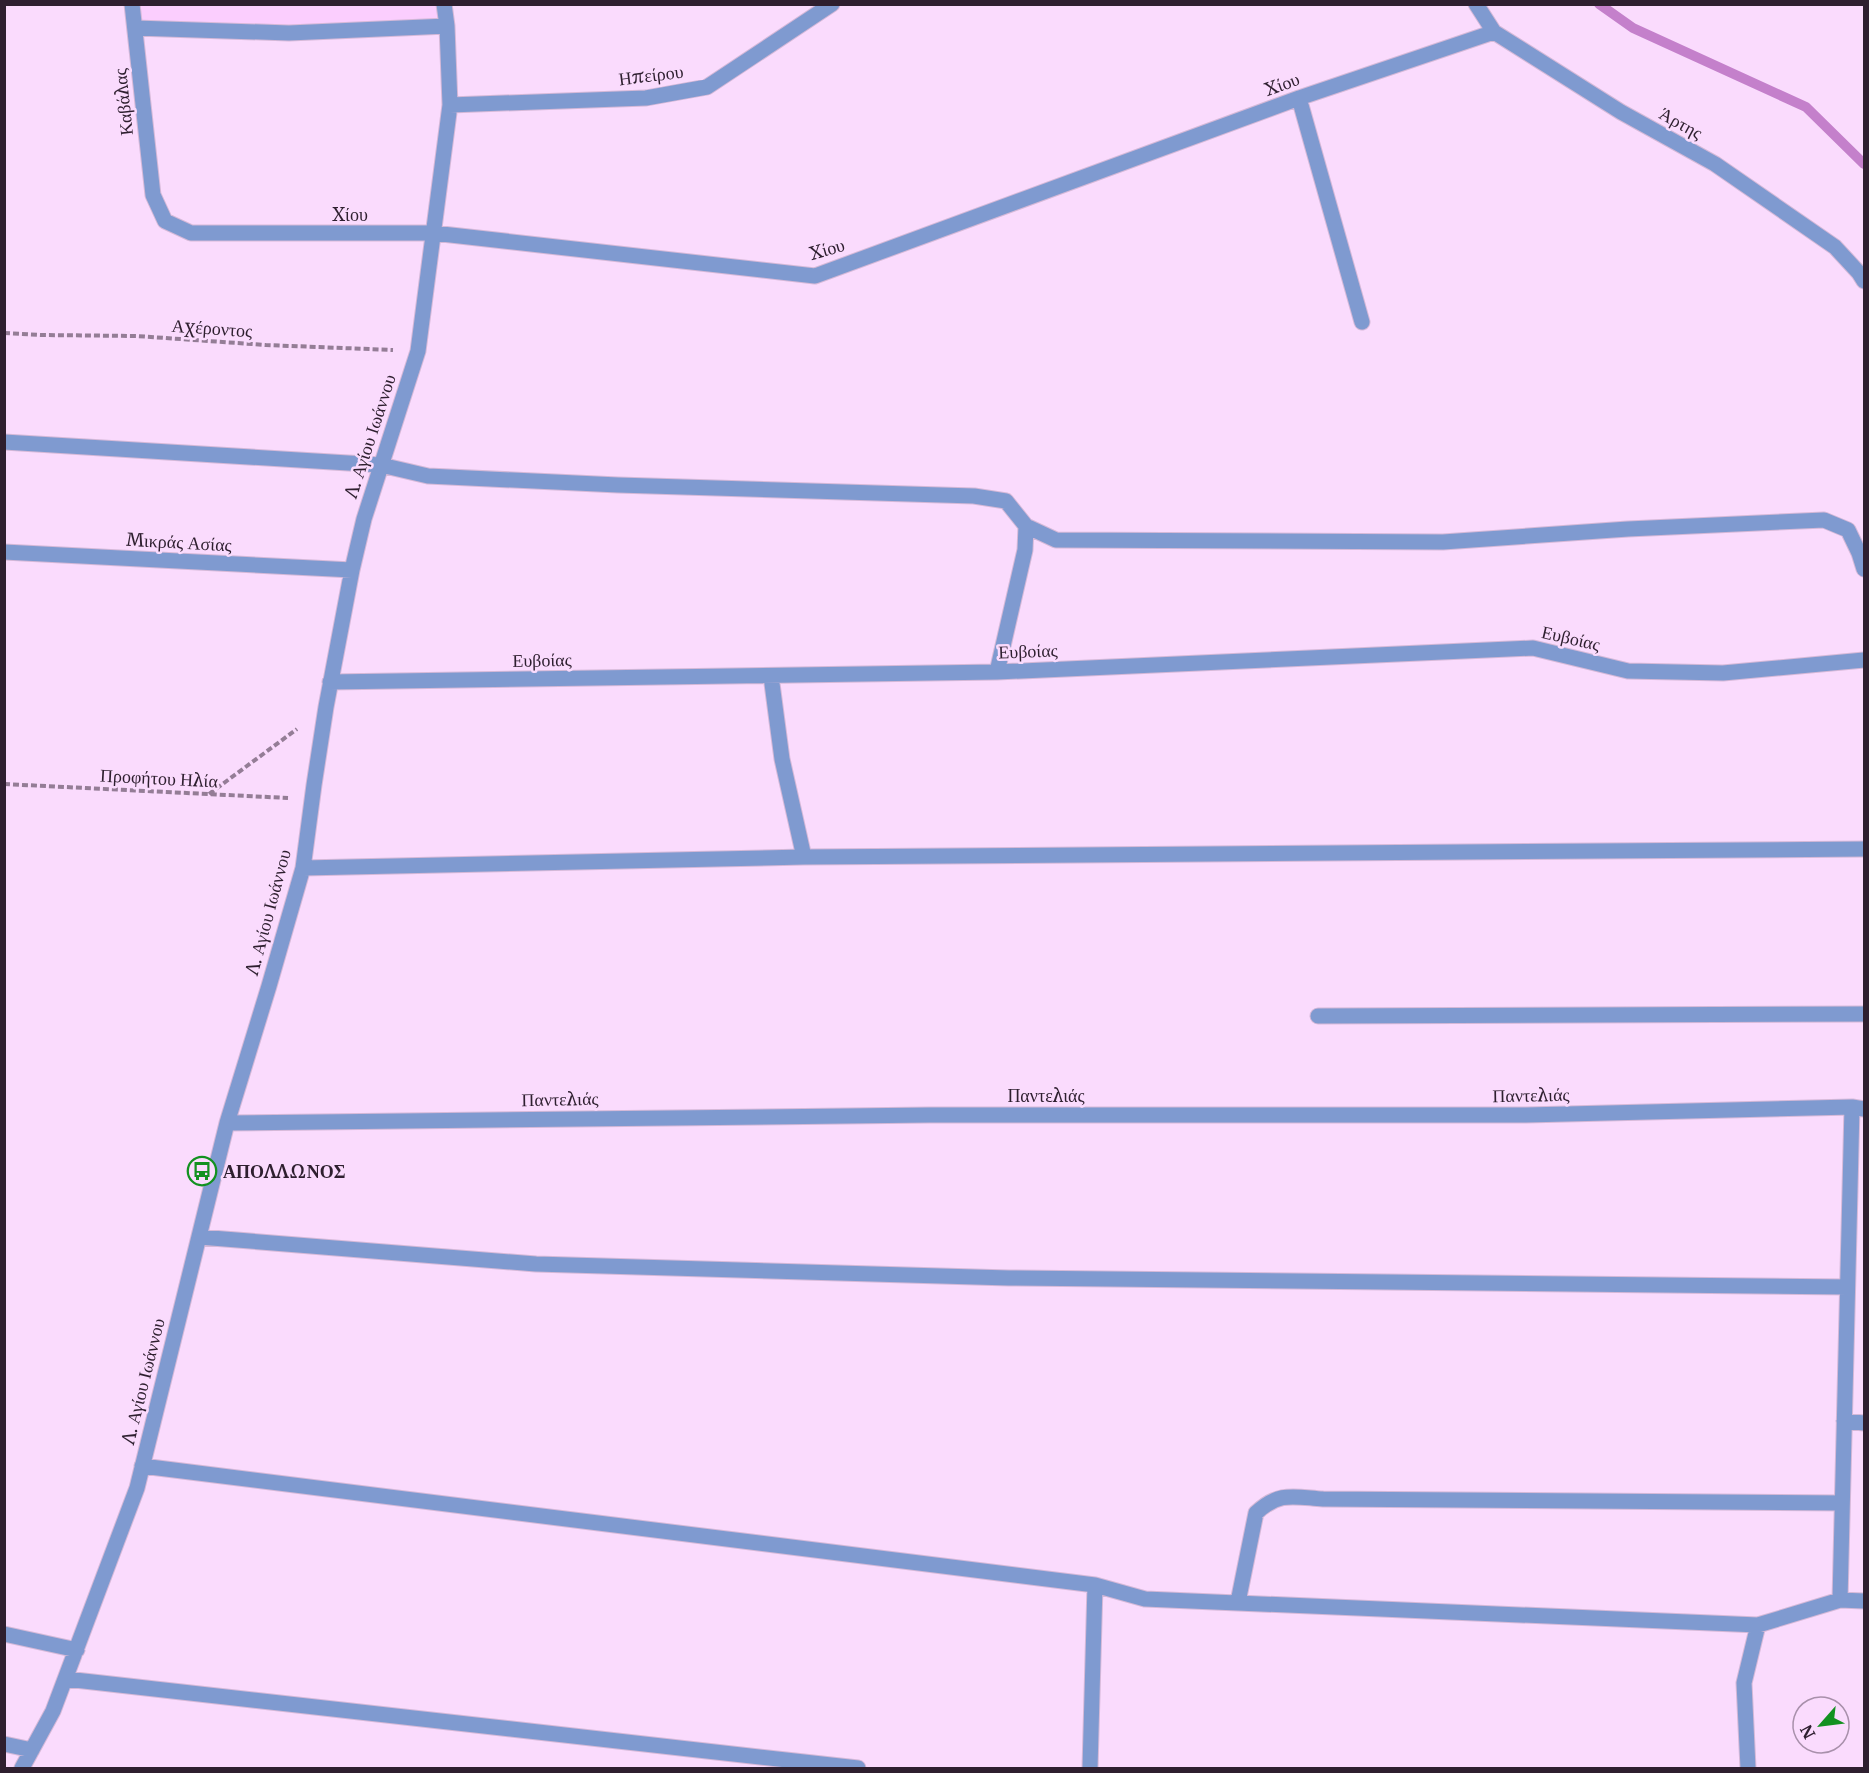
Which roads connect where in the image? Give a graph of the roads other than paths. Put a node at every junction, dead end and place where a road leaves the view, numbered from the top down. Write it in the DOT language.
graph roads {
  1 [pos="132,4"];
  2 [pos="444,4"];
  3 [pos="832,4"];
  4 [pos="1476,4"];
  5 [pos="447,26"];
  6 [pos="135,28"];
  7 [pos="1494,32"];
  8 [pos="1299,98"];
  9 [pos="450,105"];
  10 [pos="153,195"];
  11 [pos="433,233"];
  12 [pos="1864,281"];
  13 [pos="1362,322"];
  14 [pos="4,442"];
  15 [pos="381,465"];
  16 [pos="1026,526"];
  17 [pos="4,552"];
  18 [pos="1864,569"];
  19 [pos="352,570"];
  20 [pos="1864,660"];
  21 [pos="997,672"];
  22 [pos="771,676"];
  23 [pos="330,682"];
  24 [pos="1864,849"];
  25 [pos="804,856"];
  26 [pos="303,868"];
  27 [pos="1864,1014"];
  28 [pos="1318,1016"];
  29 [pos="1858,1108"];
  30 [pos="227,1123"];
  31 [pos="199,1237"];
  32 [pos="1847,1287"];
  33 [pos="1844,1421"];
  34 [pos="1864,1423"];
  35 [pos="142,1466"];
  36 [pos="1842,1503"];
  37 [pos="1095,1585"];
  38 [pos="1840,1600"];
  39 [pos="1864,1601"];
  40 [pos="1238,1602"];
  41 [pos="1758,1625"];
  42 [pos="4,1634"];
  43 [pos="76,1650"];
  44 [pos="66,1679"];
  45 [pos="4,1744"];
  46 [pos="32,1750"];
  47 [pos="22,1768"];
  48 [pos="858,1768"];
  49 [pos="1090,1768"];
  50 [pos="1748,1768"];
  1 -- 6 [label="street, Καβάλας"];
  2 -- 5 [label="street, Λ. Αγίου Ιωάννου"];
  3 -- 9 [label="street, Ηπείρου"];
  4 -- 7 [label="street, Άρτης"];
  5 -- 6 [label="street"];
  5 -- 9 [label="street, Λ. Αγίου Ιωάννου"];
  6 -- 10 [label="street, Καβάλας"];
  7 -- 8 [label="street, Χίου"];
  7 -- 12 [label="street, Άρτης"];
  8 -- 11 [label="street, Χίου"];
  8 -- 13 [label="street"];
  9 -- 11 [label="street, Λ. Αγίου Ιωάννου"];
  10 -- 11 [label="street, Χίου"];
  11 -- 15 [label="street, Λ. Αγίου Ιωάννου"];
  14 -- 15 [label="street"];
  15 -- 16 [label="street"];
  15 -- 19 [label="street, Λ. Αγίου Ιωάννου"];
  16 -- 18 [label="street"];
  16 -- 21 [label="street"];
  17 -- 19 [label="street, Μικράς Ασίας"];
  19 -- 23 [label="street, Λ. Αγίου Ιωάννου"];
  20 -- 21 [label="street, Ευβοίας"];
  21 -- 22 [label="street, Ευβοίας"];
  22 -- 23 [label="street, Ευβοίας"];
  22 -- 25 [label="street"];
  23 -- 26 [label="street, Λ. Αγίου Ιωάννου"];
  24 -- 25 [label="street"];
  25 -- 26 [label="street"];
  26 -- 30 [label="street, Λ. Αγίου Ιωάννου"];
  27 -- 28 [label="street"];
  29 -- 30 [label="street, Παντελιάς"];
  29 -- 32 [label="street"];
  30 -- 31 [label="street, Λ. Αγίου Ιωάννου"];
  31 -- 32 [label="street"];
  31 -- 35 [label="street, Λ. Αγίου Ιωάννου"];
  32 -- 33 [label="street"];
  33 -- 34 [label="street"];
  33 -- 36 [label="street"];
  35 -- 37 [label="street"];
  35 -- 43 [label="street, Λ. Αγίου Ιωάννου"];
  36 -- 38 [label="street"];
  36 -- 40 [label="street"];
  37 -- 40 [label="street"];
  37 -- 49 [label="street"];
  38 -- 39 [label="street"];
  38 -- 41 [label="street"];
  40 -- 41 [label="street"];
  41 -- 50 [label="street"];
  42 -- 43 [label="street"];
  43 -- 44 [label="street, Λ. Αγίου Ιωάννου"];
  44 -- 46 [label="street, Λ. Αγίου Ιωάννου"];
  44 -- 48 [label="street"];
  45 -- 46 [label="street"];
  46 -- 47 [label="street, Λ. Αγίου Ιωάννου"];
}
